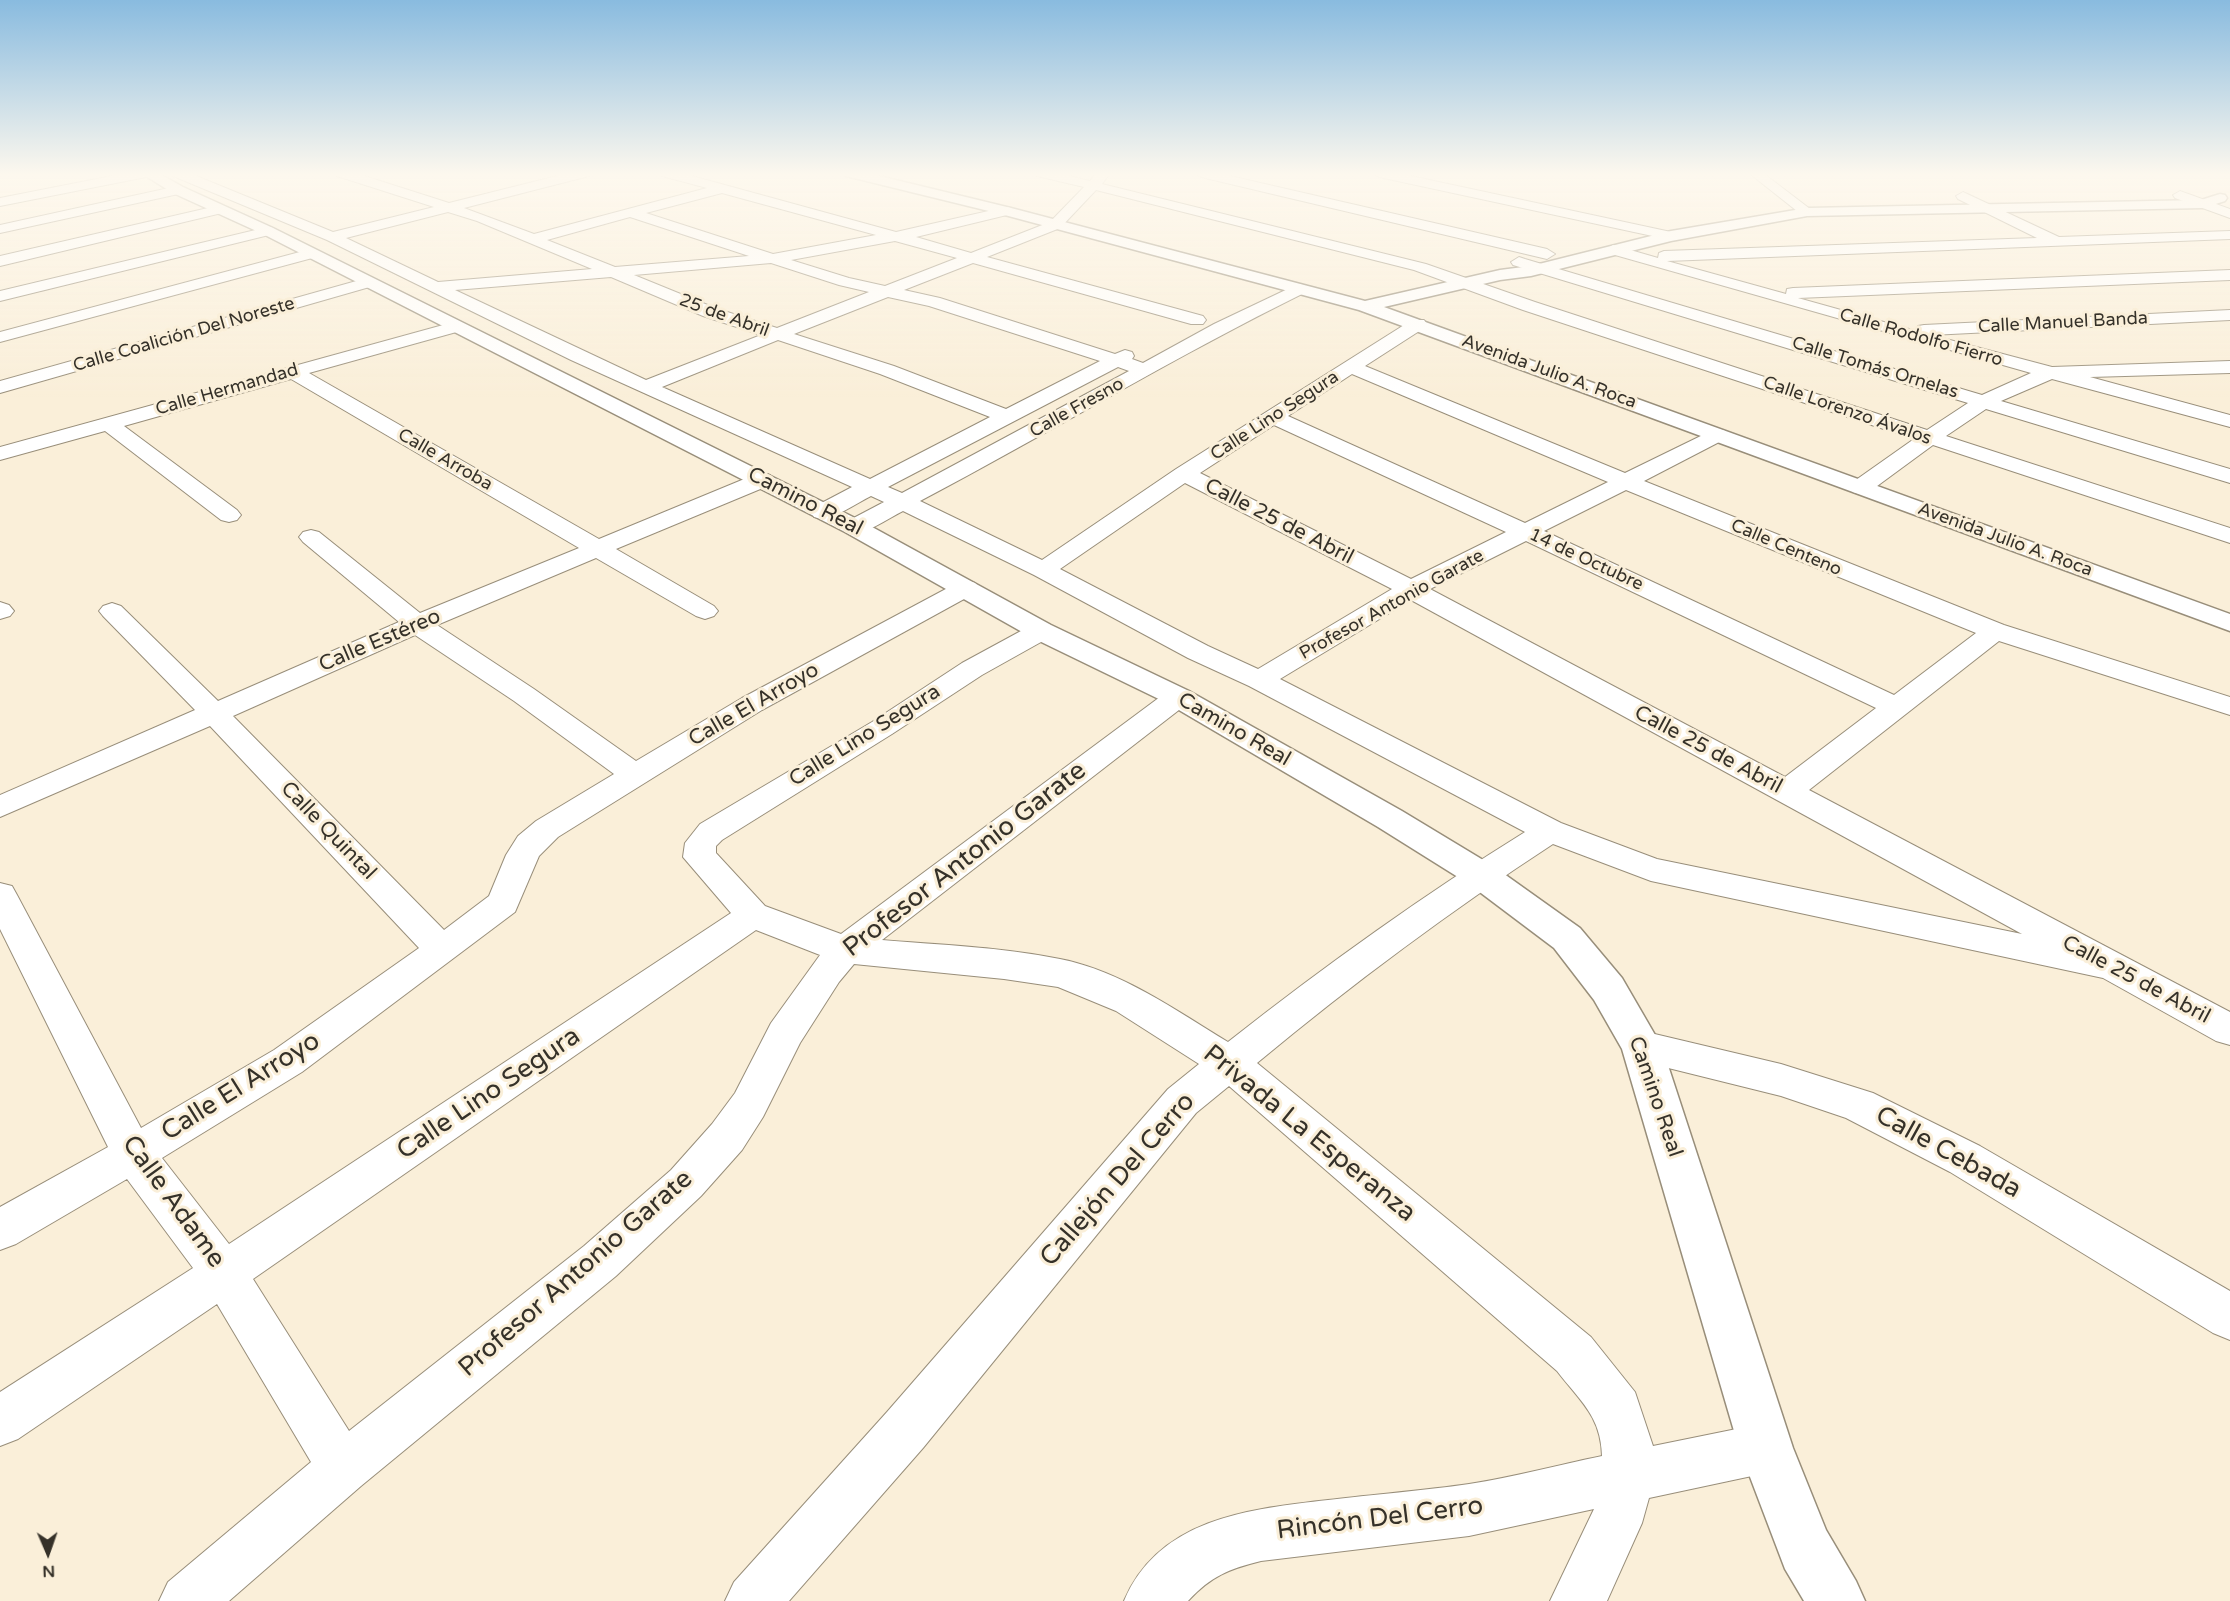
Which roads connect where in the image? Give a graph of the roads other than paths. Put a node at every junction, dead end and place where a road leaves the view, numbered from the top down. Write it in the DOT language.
graph roads {
  1 [pos="56,248"];
  2 [pos="199,248"];
  3 [pos="316,248"];
  4 [pos="324,248"];
  5 [pos="327,248"];
  6 [pos="554,248"];
  7 [pos="734,248"];
  8 [pos="832,248"];
  9 [pos="942,248"];
  10 [pos="999,248"];
  11 [pos="1142,248"];
  12 [pos="1343,248"];
  13 [pos="1494,248"];
  14 [pos="1583,248"];
  15 [pos="1622,248"];
  16 [pos="1885,248"];
  17 [pos="2071,248"];
  18 [pos="1613,250"];
  19 [pos="1634,256"];
  20 [pos="2089,256"];
  21 [pos="976,257"];
  22 [pos="768,259"];
  23 [pos="0,261"];
  24 [pos="1546,261"];
  25 [pos="1519,262"];
  26 [pos="2109,265"];
  27 [pos="614,272"];
  28 [pos="1500,274"];
  29 [pos="2230,275"];
  30 [pos="2140,278"];
  31 [pos="1270,281"];
  32 [pos="1466,282"];
  33 [pos="437,286"];
  34 [pos="376,287"];
  35 [pos="1300,289"];
  36 [pos="883,292"];
  37 [pos="1249,292"];
  38 [pos="2170,292"];
  39 [pos="1765,294"];
  40 [pos="0,296"];
  41 [pos="2189,301"];
  42 [pos="1228,303"];
  43 [pos="1365,306"];
  44 [pos="2226,317"];
  45 [pos="1197,320"];
  46 [pos="1418,324"];
  47 [pos="454,327"];
  48 [pos="1896,331"];
  49 [pos="777,335"];
  50 [pos="1167,335"];
  51 [pos="0,337"];
  52 [pos="1146,345"];
  53 [pos="1116,361"];
  54 [pos="1351,367"];
  55 [pos="2230,367"];
  56 [pos="1146,370"];
  57 [pos="291,371"];
  58 [pos="2050,374"];
  59 [pos="647,386"];
  60 [pos="0,387"];
  61 [pos="1986,401"];
  62 [pos="1007,417"];
  63 [pos="1273,417"];
  64 [pos="2230,421"];
  65 [pos="109,424"];
  66 [pos="1718,435"];
  67 [pos="1931,439"];
  68 [pos="0,454"];
  69 [pos="1185,474"];
  70 [pos="2230,476"];
  71 [pos="762,480"];
  72 [pos="1626,480"];
  73 [pos="869,486"];
  74 [pos="1861,487"];
  75 [pos="903,501"];
  76 [pos="822,512"];
  77 [pos="229,515"];
  78 [pos="855,527"];
  79 [pos="1526,532"];
  80 [pos="2230,536"];
  81 [pos="311,537"];
  82 [pos="599,548"];
  83 [pos="1043,570"];
  84 [pos="966,588"];
  85 [pos="1411,589"];
  86 [pos="112,611"];
  87 [pos="705,611"];
  88 [pos="2230,623"];
  89 [pos="417,624"];
  90 [pos="1041,631"];
  91 [pos="1995,631"];
  92 [pos="1259,680"];
  93 [pos="1178,698"];
  94 [pos="1896,706"];
  95 [pos="2230,706"];
  96 [pos="214,713"];
  97 [pos="634,774"];
  98 [pos="1786,792"];
  99 [pos="0,807"];
  100 [pos="1550,831"];
  101 [pos="698,850"];
  102 [pos="1481,875"];
  103 [pos="0,895"];
  104 [pos="753,915"];
  105 [pos="442,950"];
  106 [pos="845,950"];
  107 [pos="2109,966"];
  108 [pos="2230,1030"];
  109 [pos="1642,1047"];
  110 [pos="1228,1062"];
  111 [pos="133,1154"];
  112 [pos="0,1230"];
  113 [pos="224,1273"];
  114 [pos="2230,1317"];
  115 [pos="0,1421"];
  116 [pos="1766,1448"];
  117 [pos="343,1468"];
  118 [pos="1629,1476"];
  119 [pos="187,1601"];
  120 [pos="753,1601"];
  121 [pos="1152,1601"];
  122 [pos="1578,1601"];
  123 [pos="1836,1601"];
  1 -- 23 [label="street"];
  2 -- 40 [label="street"];
  3 -- 51 [label="street"];
  4 -- 34 [label="street, Camino Real"];
  5 -- 33 [label="street, Camino Real"];
  6 -- 27 [label="street, 25 de Abril"];
  7 -- 22 [label="street"];
  8 -- 22 [label="street, Calle Coalición Del Noreste"];
  9 -- 21 [label="street"];
  10 -- 21 [label="street"];
  11 -- 31 [label="street, Avenida Julio A. Roca"];
  12 -- 32 [label="street, Calle Lorenzo Ávalos"];
  13 -- 24 [label="street"];
  14 -- 24 [label="street"];
  15 -- 18 [label="street"];
  16 -- 19 [label="street"];
  17 -- 20 [label="street"];
  18 -- 19 [label="street, Calle Rodolfo Fierro"];
  18 -- 24 [label="street"];
  19 -- 39 [label="street, Calle Rodolfo Fierro"];
  21 -- 36 [label="street"];
  21 -- 45 [label="street"];
  22 -- 27 [label="street, Calle Coalición Del Noreste"];
  22 -- 36 [label="street"];
  24 -- 25 [label="street, Calle Tomás Ornelas"];
  24 -- 28 [label="street"];
  24 -- 61 [label="street, Calle Tomás Ornelas"];
  25 -- 28 [label="street"];
  26 -- 30 [label="street"];
  27 -- 33 [label="street, Calle Coalición Del Noreste"];
  27 -- 49 [label="street, 25 de Abril"];
  28 -- 32 [label="street"];
  29 -- 30 [label="street"];
  30 -- 38 [label="street"];
  30 -- 39 [label="street"];
  31 -- 35 [label="street, Avenida Julio A. Roca"];
  31 -- 37 [label="street"];
  32 -- 43 [label="street"];
  32 -- 67 [label="street, Calle Lorenzo Ávalos"];
  33 -- 34 [label="street, Calle Coalición Del Noreste"];
  33 -- 59 [label="street, Camino Real"];
  34 -- 47 [label="street, Camino Real"];
  34 -- 60 [label="street, Calle Coalición Del Noreste"];
  35 -- 43 [label="street, Avenida Julio A. Roca"];
  35 -- 56 [label="street, Calle Fresno"];
  36 -- 49 [label="street"];
  36 -- 53 [label="street"];
  39 -- 48 [label="street, Calle Rodolfo Fierro"];
  41 -- 44 [label="street"];
  42 -- 45 [label="street"];
  43 -- 46 [label="street, Avenida Julio A. Roca"];
  44 -- 48 [label="street, Calle Manuel Banda"];
  45 -- 50 [label="street"];
  46 -- 54 [label="street, Calle Lino Segura"];
  46 -- 66 [label="street, Avenida Julio A. Roca"];
  47 -- 57 [label="street, Calle Hermandad"];
  47 -- 71 [label="street, Camino Real"];
  48 -- 58 [label="street, Calle Rodolfo Fierro"];
  49 -- 59 [label="street"];
  49 -- 62 [label="street, 25 de Abril"];
  52 -- 53 [label="street, Calle Fresno"];
  53 -- 56 [label="street"];
  53 -- 62 [label="street, Calle Fresno"];
  54 -- 63 [label="street, Calle Lino Segura"];
  54 -- 72 [label="street, Calle Centeno"];
  55 -- 58 [label="street"];
  56 -- 75 [label="street, Calle Fresno"];
  57 -- 65 [label="street, Calle Hermandad"];
  57 -- 82 [label="street, Calle Arroba"];
  58 -- 61 [label="street"];
  58 -- 64 [label="street, Calle Rodolfo Fierro"];
  59 -- 73 [label="street, Camino Real"];
  61 -- 67 [label="street"];
  61 -- 70 [label="street, Calle Tomás Ornelas"];
  62 -- 73 [label="street, Calle Fresno"];
  63 -- 69 [label="street, Calle Lino Segura"];
  63 -- 79 [label="street, 14 de Octubre"];
  65 -- 68 [label="street, Calle Hermandad"];
  65 -- 77 [label="street"];
  66 -- 72 [label="street, Profesor Antonio Garate"];
  66 -- 74 [label="street, Avenida Julio A. Roca"];
  67 -- 74 [label="street"];
  67 -- 80 [label="street, Calle Lorenzo Ávalos"];
  69 -- 83 [label="street, Calle Lino Segura"];
  69 -- 85 [label="street, Calle 25 de Abril"];
  71 -- 76 [label="street, Camino Real"];
  71 -- 82 [label="street, Calle Estéreo"];
  72 -- 79 [label="street, Profesor Antonio Garate"];
  72 -- 91 [label="street, Calle Centeno"];
  73 -- 75 [label="street, Camino Real"];
  73 -- 76 [label="street, Calle Fresno"];
  74 -- 88 [label="street, Avenida Julio A. Roca"];
  75 -- 78 [label="street, Calle Fresno"];
  75 -- 83 [label="street, Camino Real"];
  76 -- 78 [label="street, Camino Real"];
  78 -- 84 [label="street, Camino Real"];
  79 -- 85 [label="street, Profesor Antonio Garate"];
  79 -- 94 [label="street, 14 de Octubre"];
  81 -- 89 [label="street"];
  82 -- 87 [label="street, Calle Arroba"];
  82 -- 89 [label="street, Calle Estéreo"];
  83 -- 92 [label="street, Camino Real"];
  84 -- 90 [label="street, Camino Real"];
  84 -- 97 [label="street, Calle El Arroyo"];
  85 -- 92 [label="street, Profesor Antonio Garate"];
  85 -- 98 [label="street, Calle 25 de Abril"];
  86 -- 96 [label="street, Calle Quintal"];
  89 -- 96 [label="street, Calle Estéreo"];
  89 -- 97 [label="street"];
  90 -- 93 [label="street, Camino Real"];
  90 -- 101 [label="street, Calle Lino Segura"];
  91 -- 94 [label="street"];
  91 -- 95 [label="street, Calle Centeno"];
  92 -- 100 [label="street, Camino Real"];
  93 -- 102 [label="street, Camino Real"];
  93 -- 106 [label="street, Profesor Antonio Garate"];
  94 -- 98 [label="street"];
  96 -- 99 [label="street, Calle Estéreo"];
  96 -- 105 [label="street, Calle Quintal"];
  97 -- 105 [label="street, Calle El Arroyo"];
  98 -- 107 [label="street, Calle 25 de Abril"];
  100 -- 102 [label="street, Callejón Del Cerro"];
  100 -- 107 [label="street, Camino Real"];
  101 -- 104 [label="street, Privada La Esperanza"];
  102 -- 109 [label="street, Camino Real"];
  102 -- 110 [label="street, Callejón Del Cerro"];
  103 -- 111 [label="street, Calle Adame"];
  104 -- 106 [label="street, Privada La Esperanza"];
  104 -- 113 [label="street, Calle Lino Segura"];
  105 -- 111 [label="street, Calle El Arroyo"];
  106 -- 110 [label="street, Privada La Esperanza"];
  106 -- 117 [label="street, Profesor Antonio Garate"];
  107 -- 108 [label="street, Calle 25 de Abril"];
  109 -- 114 [label="street, Calle Cebada"];
  109 -- 116 [label="street, Camino Real"];
  110 -- 118 [label="street, Privada La Esperanza"];
  110 -- 120 [label="street, Callejón Del Cerro"];
  111 -- 112 [label="street, Calle El Arroyo"];
  111 -- 113 [label="street, Calle Adame"];
  113 -- 115 [label="street, Calle Lino Segura"];
  113 -- 117 [label="street, Calle Adame"];
  116 -- 118 [label="street"];
  116 -- 123 [label="street, Camino Real"];
  117 -- 119 [label="street, Profesor Antonio Garate"];
  118 -- 121 [label="street, Rincón Del Cerro"];
  118 -- 122 [label="street"];
}
